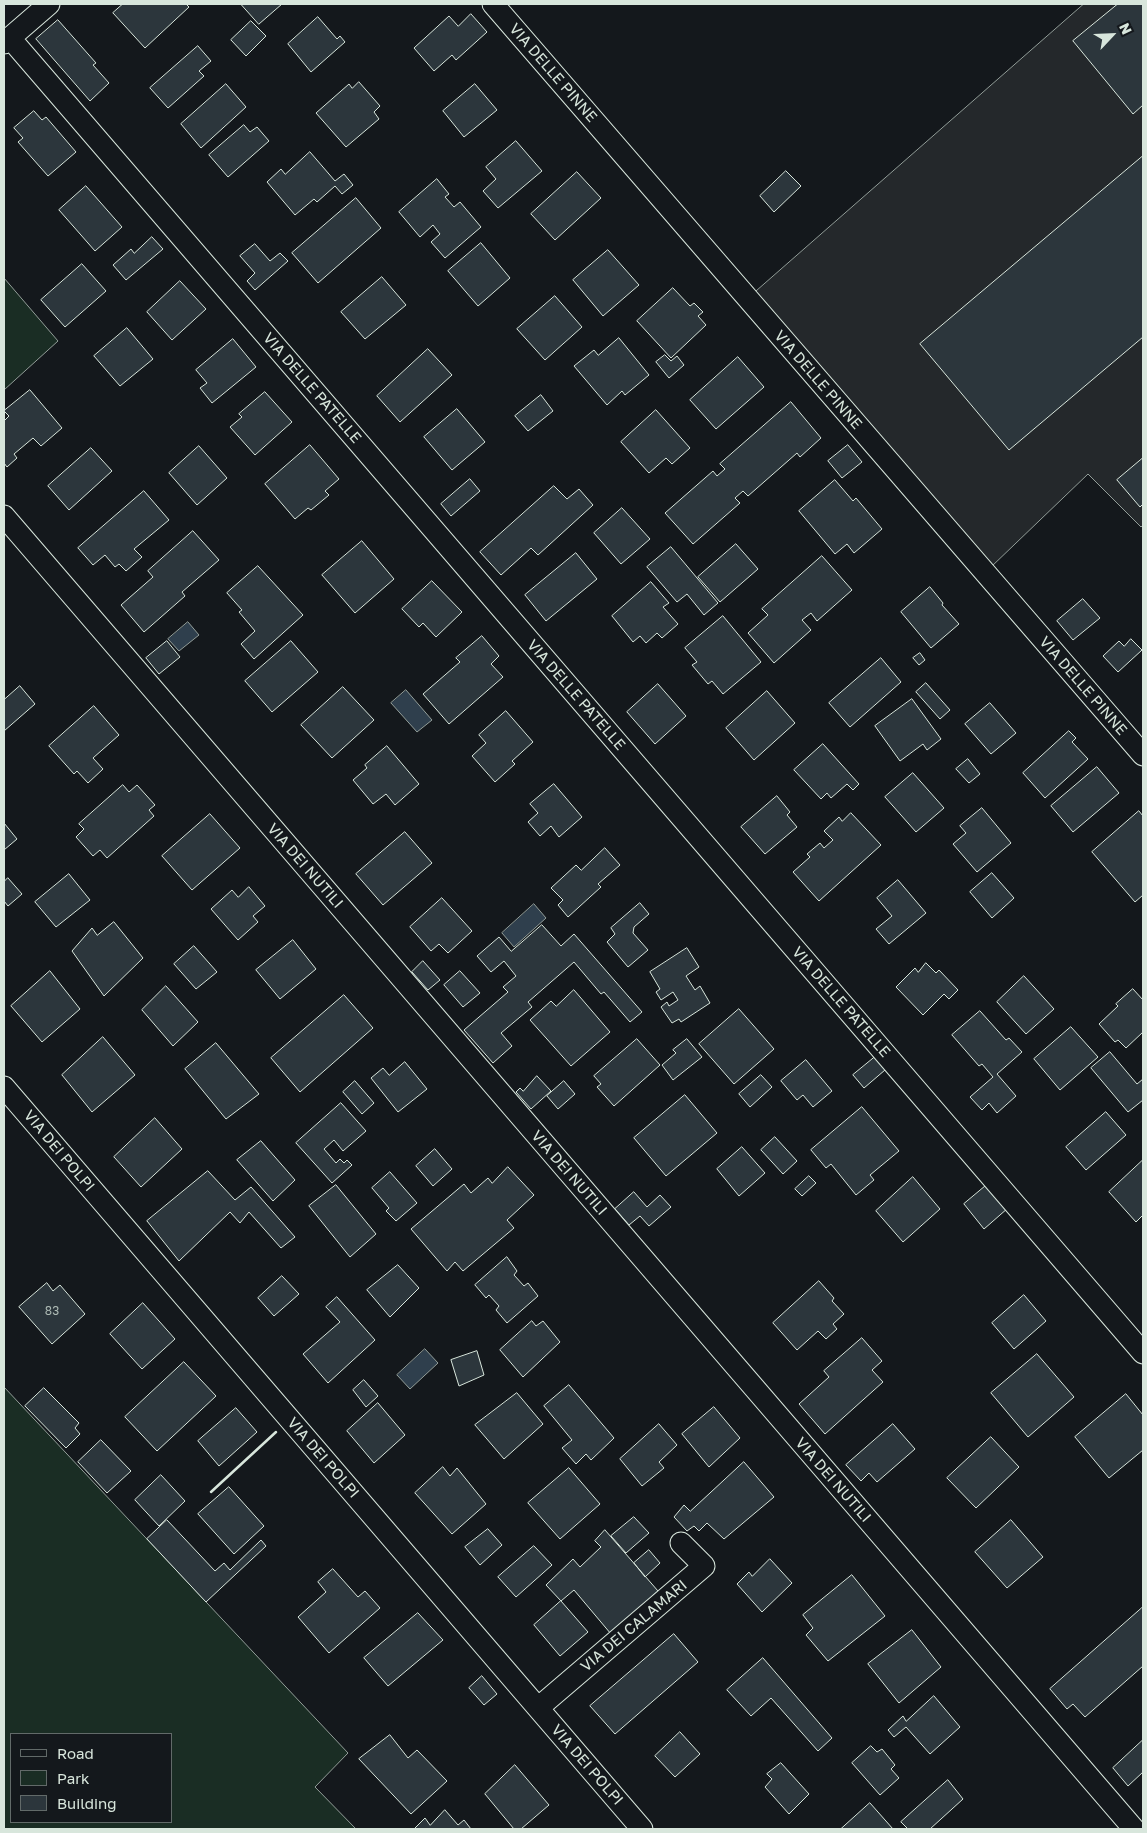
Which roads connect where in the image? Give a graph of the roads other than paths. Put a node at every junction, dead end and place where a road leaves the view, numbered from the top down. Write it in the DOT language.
graph roads {
  1 [pos="49,4"];
  2 [pos="493,4"];
  3 [pos="7,41"];
  4 [pos="4,516"];
  5 [pos="1143,755"];
  6 [pos="4,1087"];
  7 [pos="1143,1353"];
  8 [pos="681,1543"];
  9 [pos="538,1708"];
  10 [pos="642,1829"];
  11 [pos="1134,1829"];
  1 -- 3 [label="street"];
  2 -- 5 [label="street, VIA DELLE PINNE"];
  3 -- 7 [label="street, VIA DELLE PATELLE"];
  4 -- 11 [label="street, VIA DEI NUTILI"];
  6 -- 9 [label="street, VIA DEI POLPI"];
  8 -- 9 [label="street, VIA DEI CALAMARI"];
  9 -- 10 [label="street, VIA DEI POLPI"];
}
